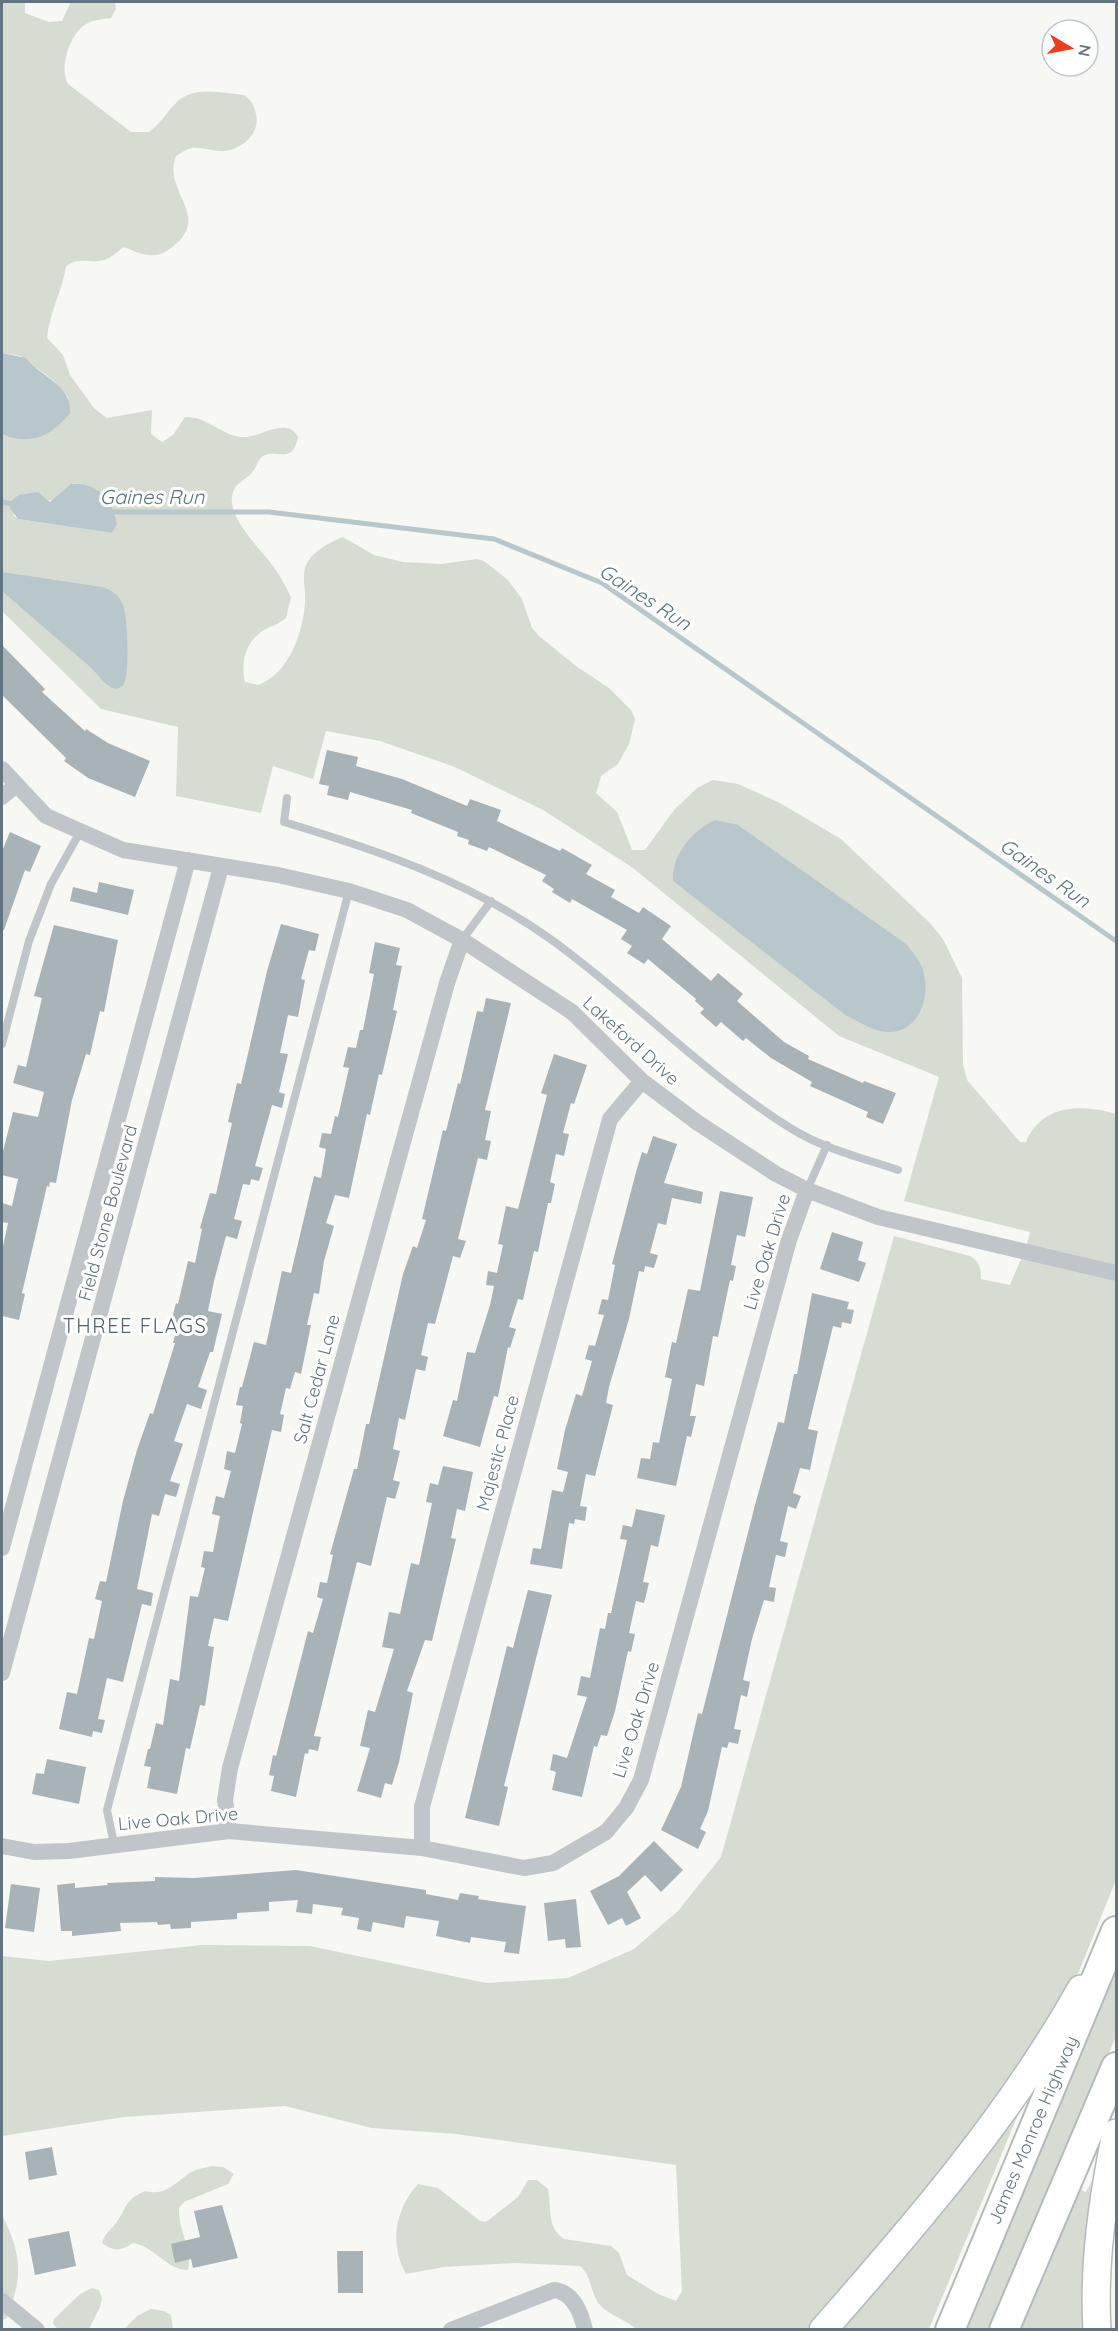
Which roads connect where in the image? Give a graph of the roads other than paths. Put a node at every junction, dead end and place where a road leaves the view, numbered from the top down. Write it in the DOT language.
graph roads {
  1 [pos="2,769"];
  2 [pos="16,785"];
  3 [pos="2,797"];
  4 [pos="287,798"];
  5 [pos="80,832"];
  6 [pos="188,860"];
  7 [pos="221,867"];
  8 [pos="348,891"];
  9 [pos="491,901"];
  10 [pos="462,940"];
  11 [pos="2,1044"];
  12 [pos="642,1081"];
  13 [pos="827,1145"];
  14 [pos="898,1170"];
  15 [pos="807,1190"];
  16 [pos="1116,1273"];
  17 [pos="2,1548"];
  18 [pos="2,1672"];
  19 [pos="229,1831"];
  20 [pos="114,1844"];
  21 [pos="2,1846"];
  22 [pos="422,1848"];
  23 [pos="1116,1926"];
  24 [pos="1116,1931"];
  25 [pos="1116,2067"];
  26 [pos="1116,2133"];
  27 [pos="2,2301"];
  28 [pos="37,2330"];
  29 [pos="451,2330"];
  30 [pos="585,2330"];
  31 [pos="824,2330"];
  32 [pos="950,2330"];
  33 [pos="1004,2330"];
  34 [pos="1097,2330"];
  1 -- 2 [label="street, Lakeford Drive"];
  2 -- 3 [label="street"];
  2 -- 5 [label="street, Lakeford Drive"];
  4 -- 9 [label="lane"];
  5 -- 6 [label="street, Lakeford Drive"];
  5 -- 11 [label="lane"];
  6 -- 7 [label="street, Lakeford Drive"];
  6 -- 17 [label="street, Field Stone Boulevard"];
  7 -- 8 [label="street, Lakeford Drive"];
  7 -- 18 [label="street, Field Stone Boulevard"];
  8 -- 10 [label="street, Lakeford Drive"];
  8 -- 20 [label="lane"];
  9 -- 10 [label="lane"];
  9 -- 13 [label="lane"];
  10 -- 12 [label="street, Lakeford Drive"];
  10 -- 19 [label="street, Salt Cedar Lane"];
  12 -- 15 [label="street, Lakeford Drive"];
  12 -- 22 [label="street, Majestic Place"];
  13 -- 14 [label="lane"];
  13 -- 15 [label="lane"];
  15 -- 16 [label="street, Lakeford Drive"];
  15 -- 22 [label="street, Live Oak Drive"];
  19 -- 20 [label="street, Live Oak Drive"];
  19 -- 22 [label="street, Live Oak Drive"];
  20 -- 21 [label="street, Live Oak Drive"];
  23 -- 31 [label="highway"];
  24 -- 32 [label="highway, James Monroe Highway"];
  25 -- 33 [label="highway"];
  26 -- 34 [label="highway"];
  27 -- 28 [label="street"];
  29 -- 30 [label="street"];
}
